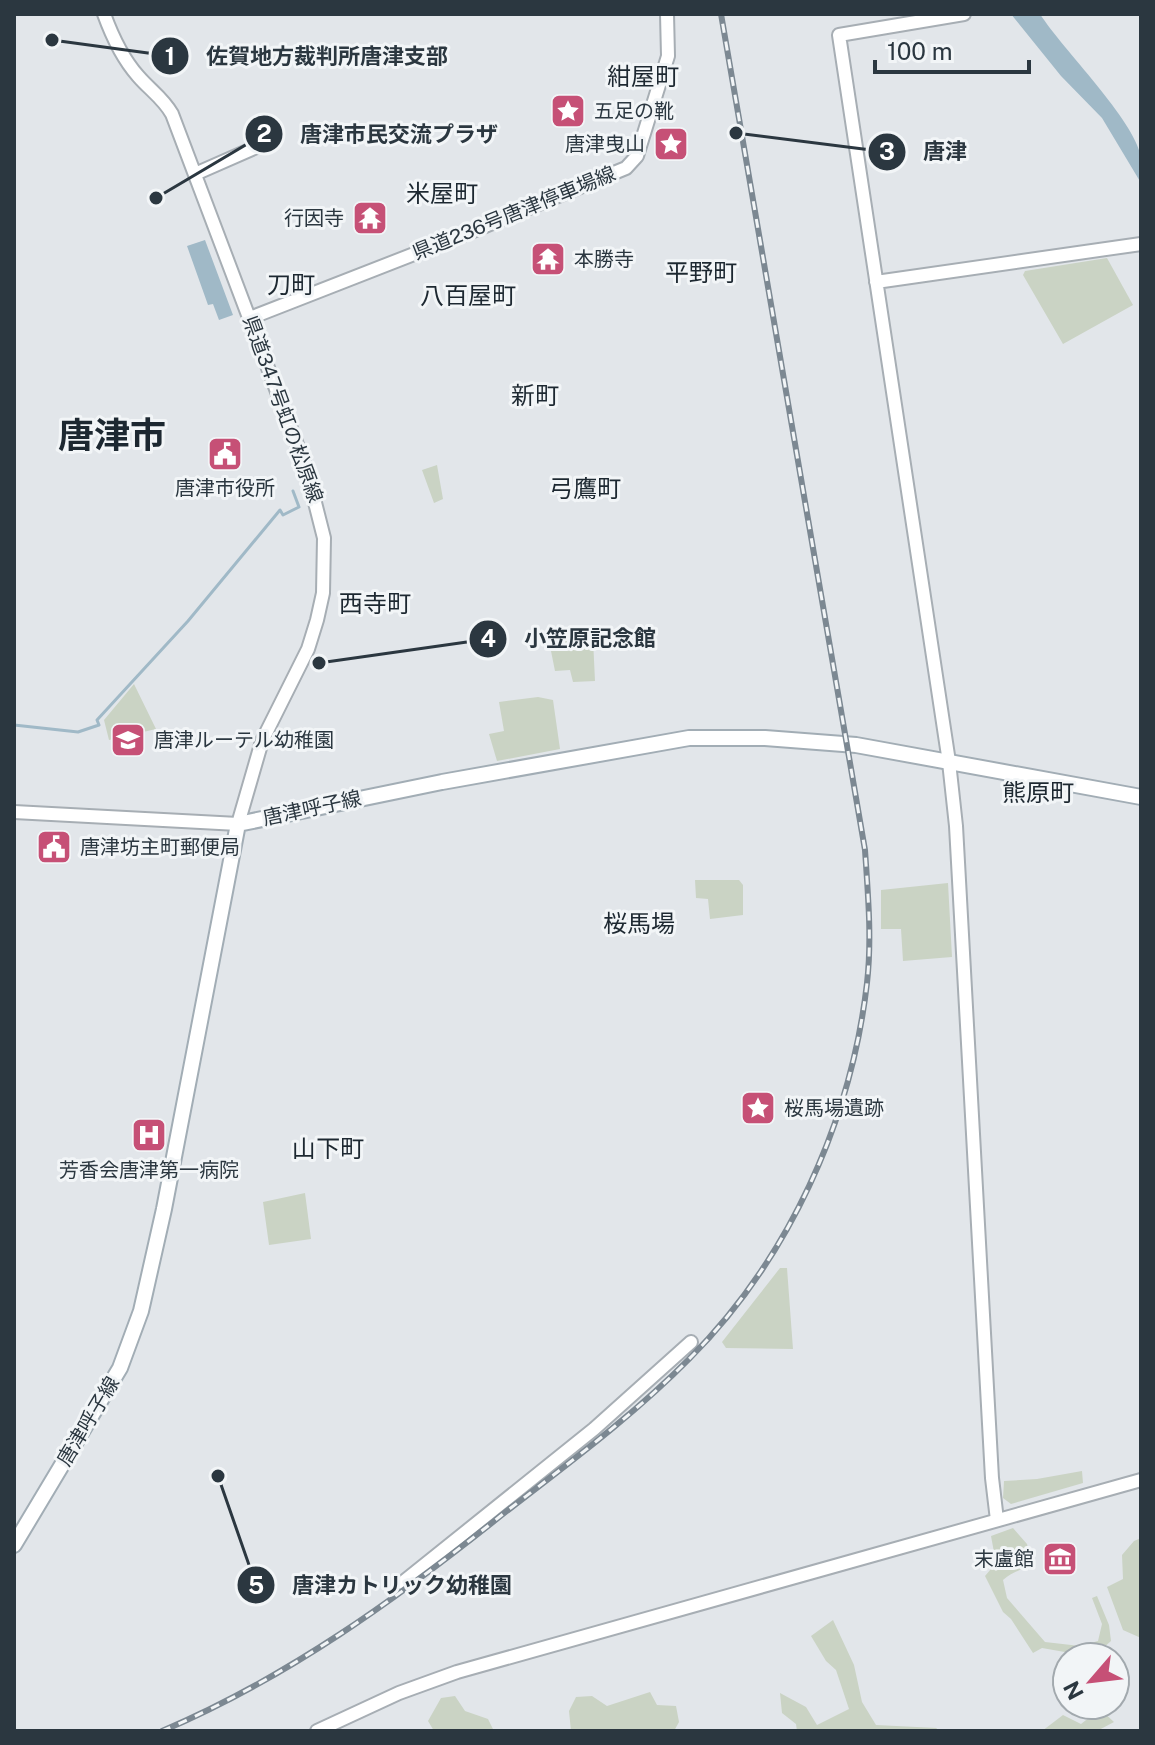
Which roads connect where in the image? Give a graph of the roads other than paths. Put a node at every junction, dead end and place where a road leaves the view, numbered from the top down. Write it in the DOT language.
graph roads {
  1 [pos="104,14"];
  2 [pos="667,14"];
  3 [pos="964,14"];
  4 [pos="268,142"];
  5 [pos="195,174"];
  6 [pos="1141,244"];
  7 [pos="876,282"];
  8 [pos="250,318"];
  9 [pos="949,762"];
  10 [pos="1141,797"];
  11 [pos="14,812"];
  12 [pos="238,824"];
  13 [pos="691,1342"];
  14 [pos="1141,1480"];
  15 [pos="997,1520"];
  16 [pos="14,1545"];
  17 [pos="402,1583"];
  18 [pos="317,1731"];
  1 -- 5 [label="street, 県道347号虹の松原線"];
  2 -- 8 [label="street, 県道236号唐津停車場線"];
  3 -- 7 [label="street"];
  4 -- 5 [label="street"];
  5 -- 8 [label="street, 県道347号虹の松原線"];
  6 -- 7 [label="street"];
  7 -- 9 [label="street"];
  8 -- 12 [label="street, 県道347号虹の松原線"];
  9 -- 10 [label="main road, 唐津呼子線"];
  9 -- 12 [label="main road, 唐津呼子線"];
  9 -- 15 [label="street"];
  11 -- 12 [label="street"];
  12 -- 16 [label="main road, 唐津呼子線"];
  13 -- 17 [label="street"];
  14 -- 15 [label="street"];
  15 -- 18 [label="street"];
}
